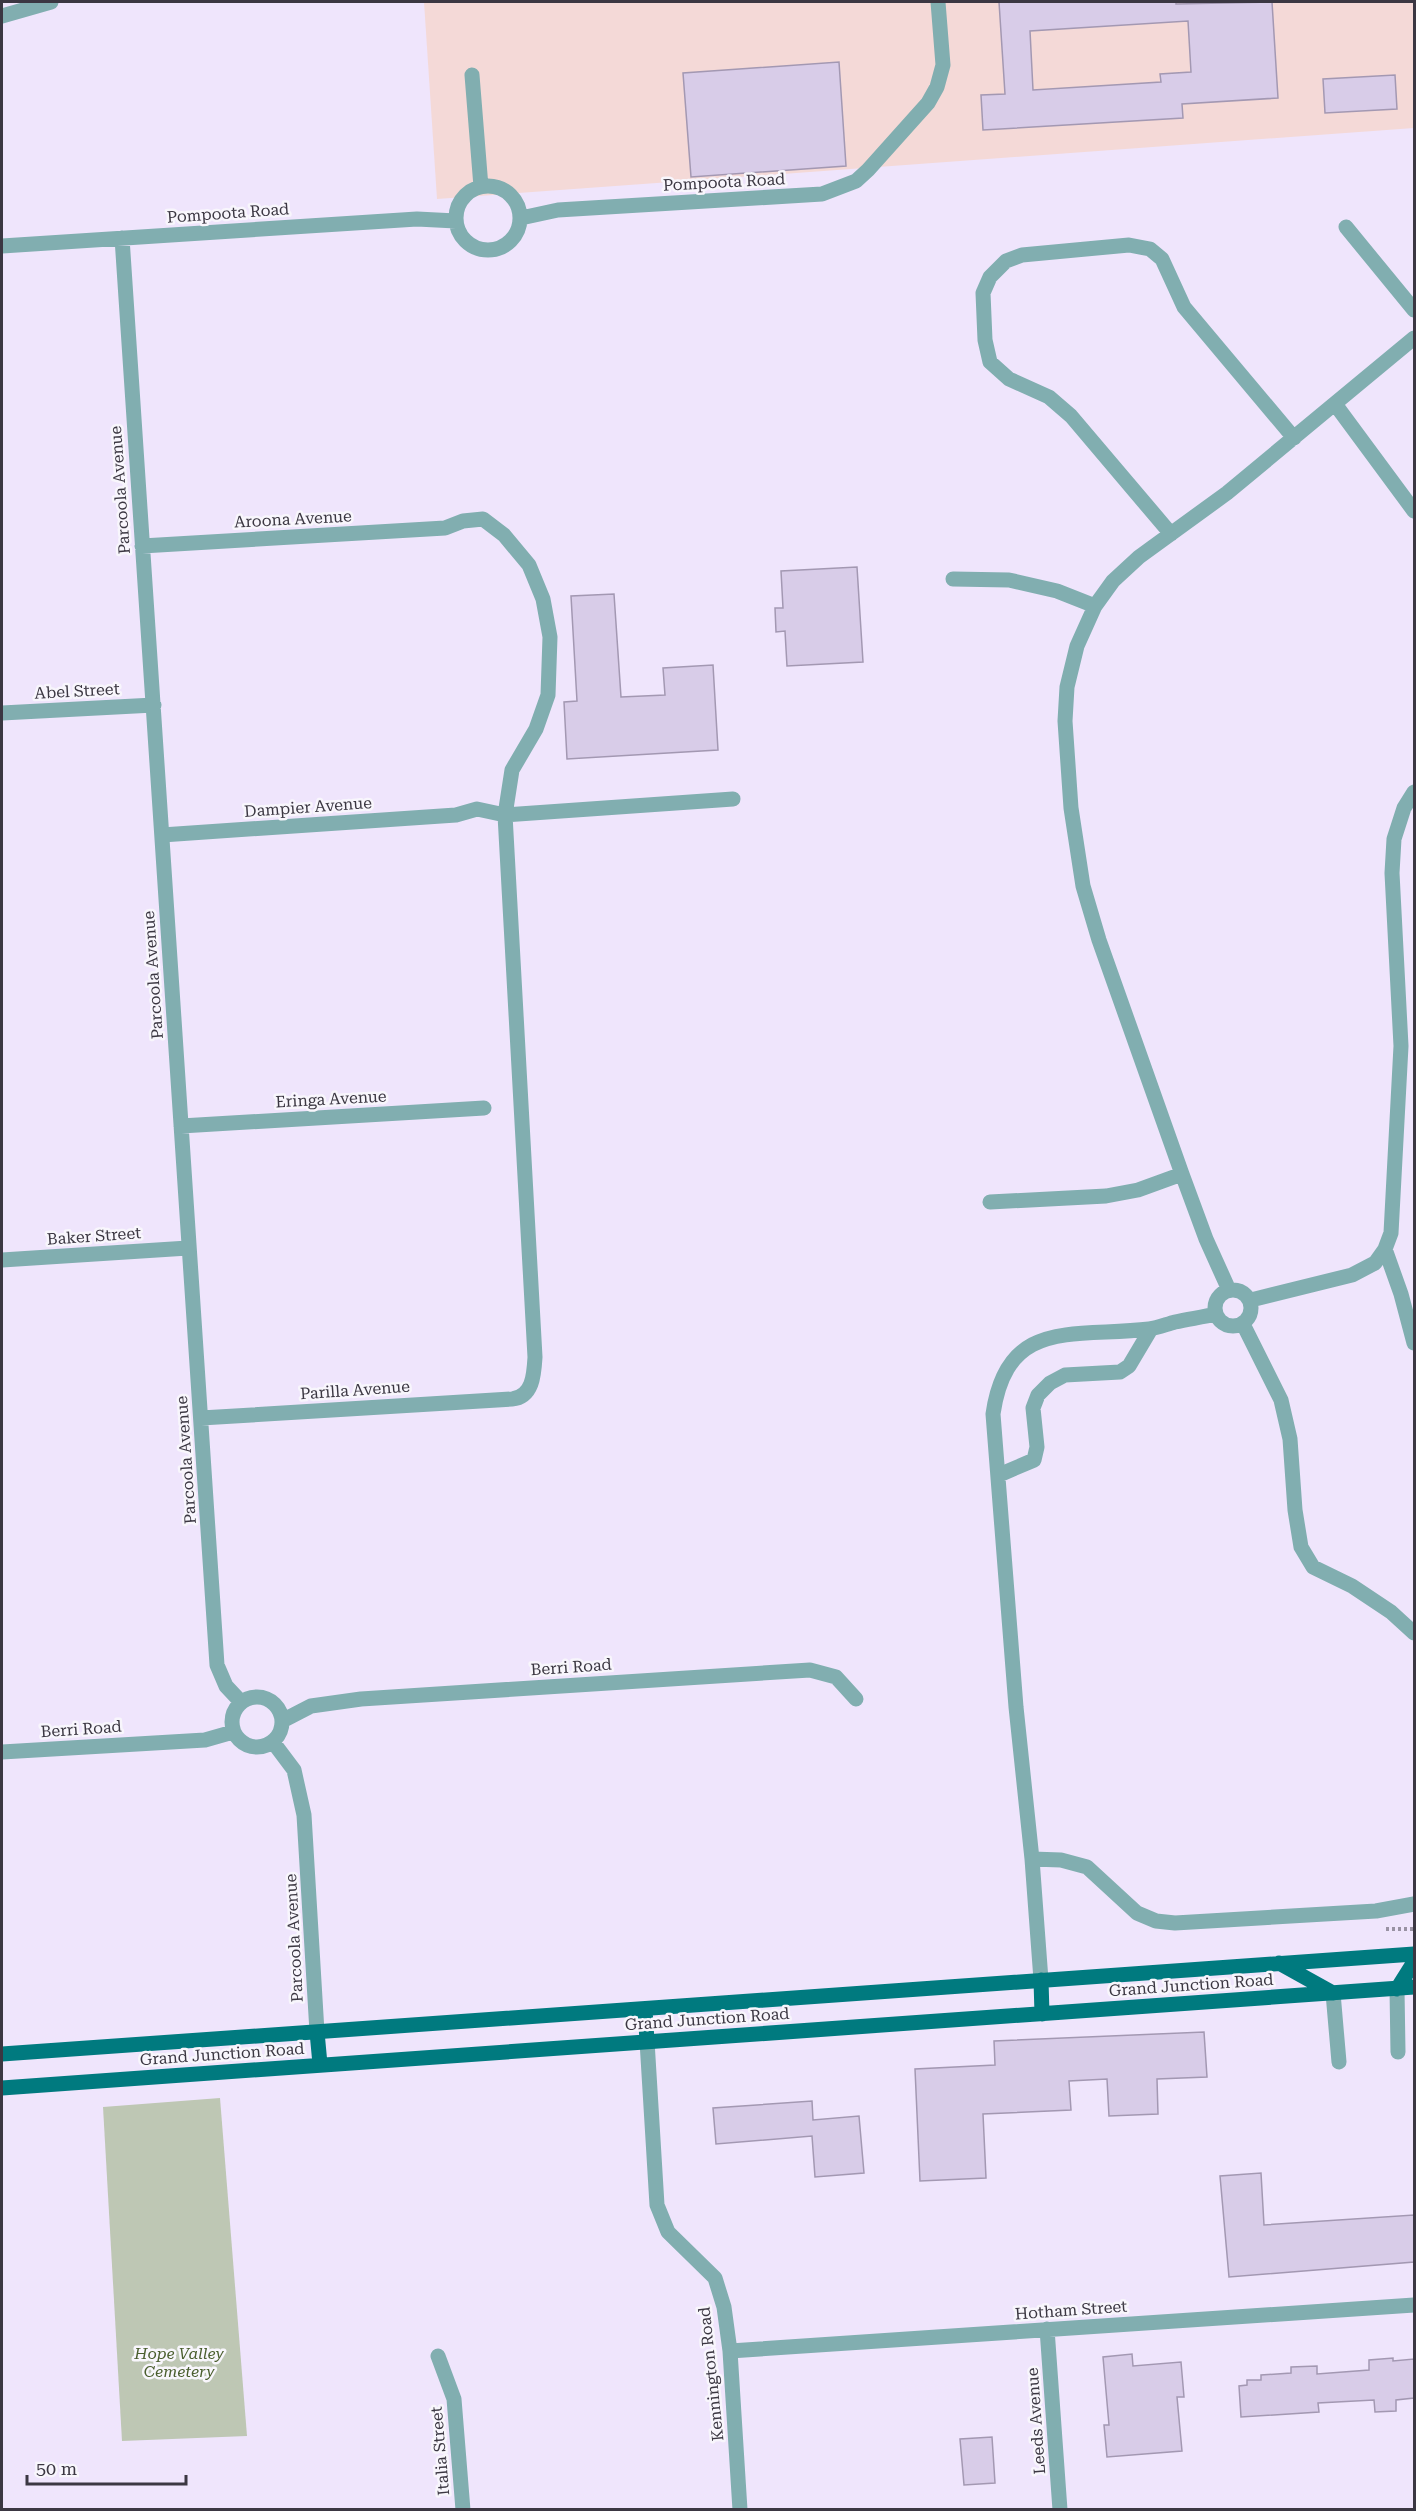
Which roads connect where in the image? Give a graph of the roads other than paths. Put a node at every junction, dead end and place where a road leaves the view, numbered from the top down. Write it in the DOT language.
graph roads {
  1 [pos="51,2"];
  2 [pos="938,2"];
  3 [pos="2,16"];
  4 [pos="472,75"];
  5 [pos="481,187"];
  6 [pos="520,218"];
  7 [pos="456,221"];
  8 [pos="1347,227"];
  9 [pos="122,238"];
  10 [pos="2,246"];
  11 [pos="1414,310"];
  12 [pos="1414,338"];
  13 [pos="1335,404"];
  14 [pos="1294,438"];
  15 [pos="1414,511"];
  16 [pos="1171,534"];
  17 [pos="142,546"];
  18 [pos="953,579"];
  19 [pos="1095,606"];
  20 [pos="154,705"];
  21 [pos="2,713"];
  22 [pos="1414,792"];
  23 [pos="734,799"];
  24 [pos="505,815"];
  25 [pos="162,835"];
  26 [pos="1407,1002"];
  27 [pos="484,1108"];
  28 [pos="181,1126"];
  29 [pos="1182,1174"];
  30 [pos="990,1202"];
  31 [pos="188,1248"];
  32 [pos="1385,1249"];
  33 [pos="2,1260"];
  34 [pos="1229,1290"];
  35 [pos="1251,1300"];
  36 [pos="1216,1314"];
  37 [pos="1242,1324"];
  38 [pos="1151,1329"];
  39 [pos="1414,1343"];
  40 [pos="512,1399"];
  41 [pos="201,1418"];
  42 [pos="999,1475"];
  43 [pos="1414,1633"];
  44 [pos="856,1700"];
  45 [pos="242,1702"];
  46 [pos="282,1721"];
  47 [pos="233,1732"];
  48 [pos="273,1742"];
  49 [pos="2,1752"];
  50 [pos="1032,1859"];
  51 [pos="1414,1904"];
  52 [pos="1414,1954"];
  53 [pos="1414,1962"];
  54 [pos="1278,1963"];
  55 [pos="1041,1980"];
  56 [pos="1414,1987"];
  57 [pos="1397,1989"];
  58 [pos="1333,1993"];
  59 [pos="645,2009"];
  60 [pos="1042,2014"];
  61 [pos="317,2032"];
  62 [pos="647,2042"];
  63 [pos="1398,2052"];
  64 [pos="2,2054"];
  65 [pos="1339,2062"];
  66 [pos="321,2064"];
  67 [pos="2,2088"];
  68 [pos="1414,2305"];
  69 [pos="1047,2329"];
  70 [pos="730,2351"];
  71 [pos="438,2356"];
  72 [pos="463,2510"];
  73 [pos="740,2510"];
  74 [pos="1060,2510"];
  1 -- 3 [label="street"];
  2 -- 6 [label="street, Pompoota Road"];
  4 -- 5 [label="street"];
  5 -- 6 [label="street"];
  5 -- 7 [label="street"];
  6 -- 7 [label="street"];
  7 -- 9 [label="street, Pompoota Road"];
  8 -- 11 [label="street"];
  9 -- 10 [label="street, Pompoota Road"];
  9 -- 17 [label="street, Parcoola Avenue"];
  12 -- 13 [label="street"];
  13 -- 14 [label="street"];
  13 -- 15 [label="street"];
  14 -- 16 [label="street"];
  14 -- 16 [label="street"];
  16 -- 19 [label="street"];
  17 -- 20 [label="street, Parcoola Avenue"];
  17 -- 24 [label="street, Aroona Avenue"];
  18 -- 19 [label="street"];
  19 -- 29 [label="street"];
  20 -- 21 [label="street, Abel Street"];
  20 -- 25 [label="street, Parcoola Avenue"];
  22 -- 26 [label="street"];
  23 -- 24 [label="street, Dampier Avenue"];
  24 -- 25 [label="street, Dampier Avenue"];
  24 -- 40 [label="street, Aroona Avenue"];
  25 -- 28 [label="street, Parcoola Avenue"];
  26 -- 32 [label="street"];
  27 -- 28 [label="street, Eringa Avenue"];
  28 -- 31 [label="street, Parcoola Avenue"];
  29 -- 30 [label="street"];
  29 -- 34 [label="street"];
  31 -- 33 [label="street, Baker Street"];
  31 -- 41 [label="street, Parcoola Avenue"];
  32 -- 35 [label="street"];
  32 -- 39 [label="street"];
  34 -- 35 [label="street"];
  34 -- 36 [label="street"];
  35 -- 37 [label="street"];
  36 -- 37 [label="street"];
  36 -- 38 [label="street"];
  37 -- 43 [label="street"];
  38 -- 42 [label="street"];
  38 -- 42 [label="street"];
  40 -- 41 [label="street, Parilla Avenue"];
  41 -- 45 [label="street, Parcoola Avenue"];
  42 -- 50 [label="street"];
  44 -- 46 [label="street, Berri Road"];
  45 -- 46 [label="street"];
  45 -- 47 [label="street"];
  46 -- 48 [label="street"];
  47 -- 48 [label="street"];
  47 -- 49 [label="street, Berri Road"];
  48 -- 61 [label="street, Parcoola Avenue"];
  50 -- 51 [label="street"];
  50 -- 55 [label="street"];
  52 -- 54 [label="main road, Grand Junction Road"];
  53 -- 57 [label="main road"];
  54 -- 55 [label="main road, Grand Junction Road"];
  54 -- 58 [label="main road"];
  55 -- 59 [label="main road, Grand Junction Road"];
  55 -- 60 [label="main road"];
  56 -- 57 [label="main road, Grand Junction Road"];
  57 -- 58 [label="main road, Grand Junction Road"];
  57 -- 63 [label="street"];
  58 -- 60 [label="main road, Grand Junction Road"];
  58 -- 65 [label="street"];
  59 -- 61 [label="main road, Grand Junction Road"];
  59 -- 62 [label="main road"];
  60 -- 62 [label="main road, Grand Junction Road"];
  61 -- 64 [label="main road, Grand Junction Road"];
  61 -- 66 [label="main road"];
  62 -- 66 [label="main road, Grand Junction Road"];
  62 -- 70 [label="street, Kennington Road"];
  66 -- 67 [label="main road, Grand Junction Road"];
  68 -- 69 [label="street, Hotham Street"];
  69 -- 70 [label="street, Hotham Street"];
  69 -- 74 [label="street, Leeds Avenue"];
  70 -- 73 [label="street, Kennington Road"];
  71 -- 72 [label="street, Italia Street"];
}
